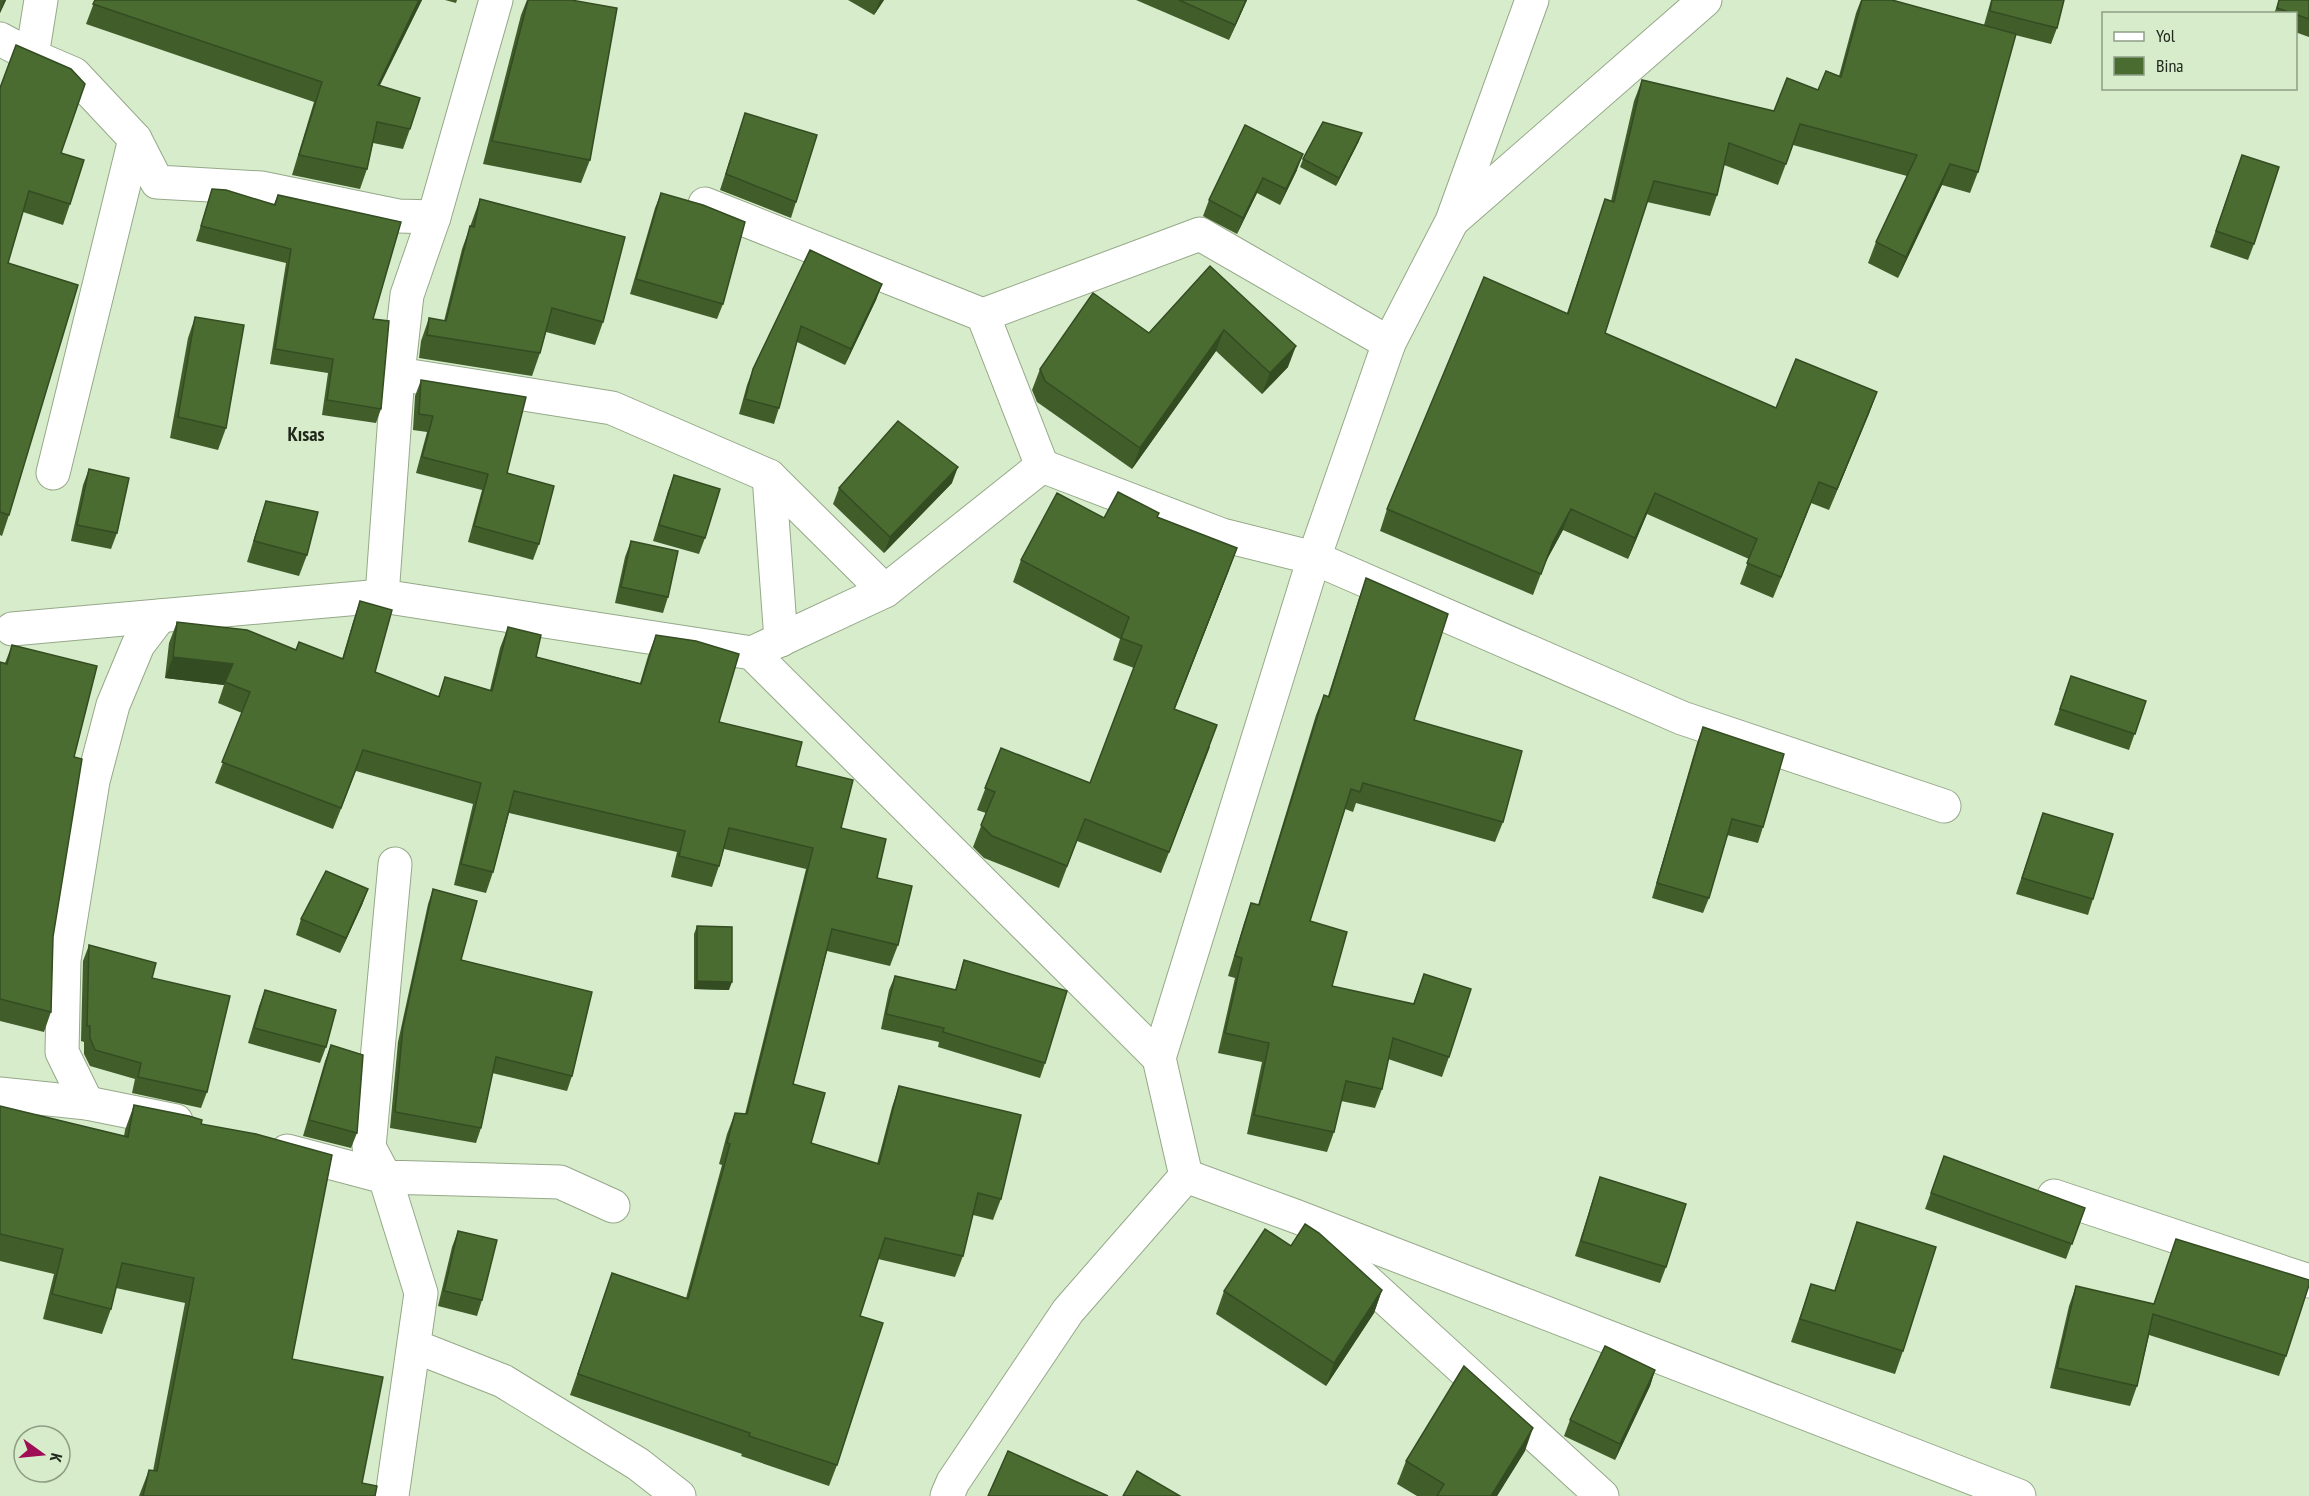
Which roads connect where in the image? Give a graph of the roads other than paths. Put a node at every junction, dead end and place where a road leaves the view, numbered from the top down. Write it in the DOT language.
graph roads {
  1 [pos="41,0"];
  2 [pos="496,0"];
  3 [pos="1532,0"];
  4 [pos="1705,0"];
  5 [pos="0,39"];
  6 [pos="32,56"];
  7 [pos="135,139"];
  8 [pos="705,204"];
  9 [pos="434,217"];
  10 [pos="1452,221"];
  11 [pos="983,315"];
  12 [pos="1389,343"];
  13 [pos="398,374"];
  14 [pos="1042,466"];
  15 [pos="53,473"];
  16 [pos="769,476"];
  17 [pos="1314,558"];
  18 [pos="885,591"];
  19 [pos="382,596"];
  20 [pos="160,616"];
  21 [pos="12,629"];
  22 [pos="781,640"];
  23 [pos="752,653"];
  24 [pos="1944,806"];
  25 [pos="395,864"];
  26 [pos="1159,1058"];
  27 [pos="0,1094"];
  28 [pos="87,1103"];
  29 [pos="206,1129"];
  30 [pos="262,1144"];
  31 [pos="1186,1176"];
  32 [pos="385,1177"];
  33 [pos="2054,1196"];
  34 [pos="613,1206"];
  35 [pos="1295,1216"];
  36 [pos="2309,1281"];
  37 [pos="414,1346"];
  38 [pos="392,1496"];
  39 [pos="679,1496"];
  40 [pos="947,1496"];
  41 [pos="1602,1496"];
  42 [pos="2019,1496"];
  1 -- 6 [label="street"];
  2 -- 9 [label="street"];
  3 -- 10 [label="street"];
  4 -- 10 [label="street"];
  5 -- 6 [label="street"];
  6 -- 7 [label="street"];
  7 -- 9 [label="street"];
  7 -- 15 [label="street"];
  8 -- 11 [label="street"];
  9 -- 13 [label="street"];
  10 -- 12 [label="street"];
  11 -- 12 [label="street"];
  11 -- 14 [label="street"];
  12 -- 17 [label="street"];
  13 -- 16 [label="street"];
  13 -- 19 [label="street"];
  14 -- 17 [label="street"];
  14 -- 18 [label="street"];
  16 -- 18 [label="street"];
  16 -- 22 [label="street"];
  17 -- 24 [label="street"];
  17 -- 26 [label="street"];
  18 -- 22 [label="street"];
  19 -- 20 [label="street"];
  19 -- 23 [label="street"];
  20 -- 21 [label="street"];
  20 -- 28 [label="street"];
  22 -- 23 [label="street"];
  23 -- 26 [label="street"];
  25 -- 32 [label="street"];
  26 -- 31 [label="street"];
  27 -- 28 [label="street"];
  28 -- 29 [label="street"];
  30 -- 32 [label="street"];
  31 -- 35 [label="street"];
  31 -- 40 [label="street"];
  32 -- 34 [label="street"];
  32 -- 37 [label="street"];
  33 -- 36 [label="street"];
  35 -- 41 [label="street"];
  35 -- 42 [label="street"];
  37 -- 38 [label="street"];
  37 -- 39 [label="street"];
}
